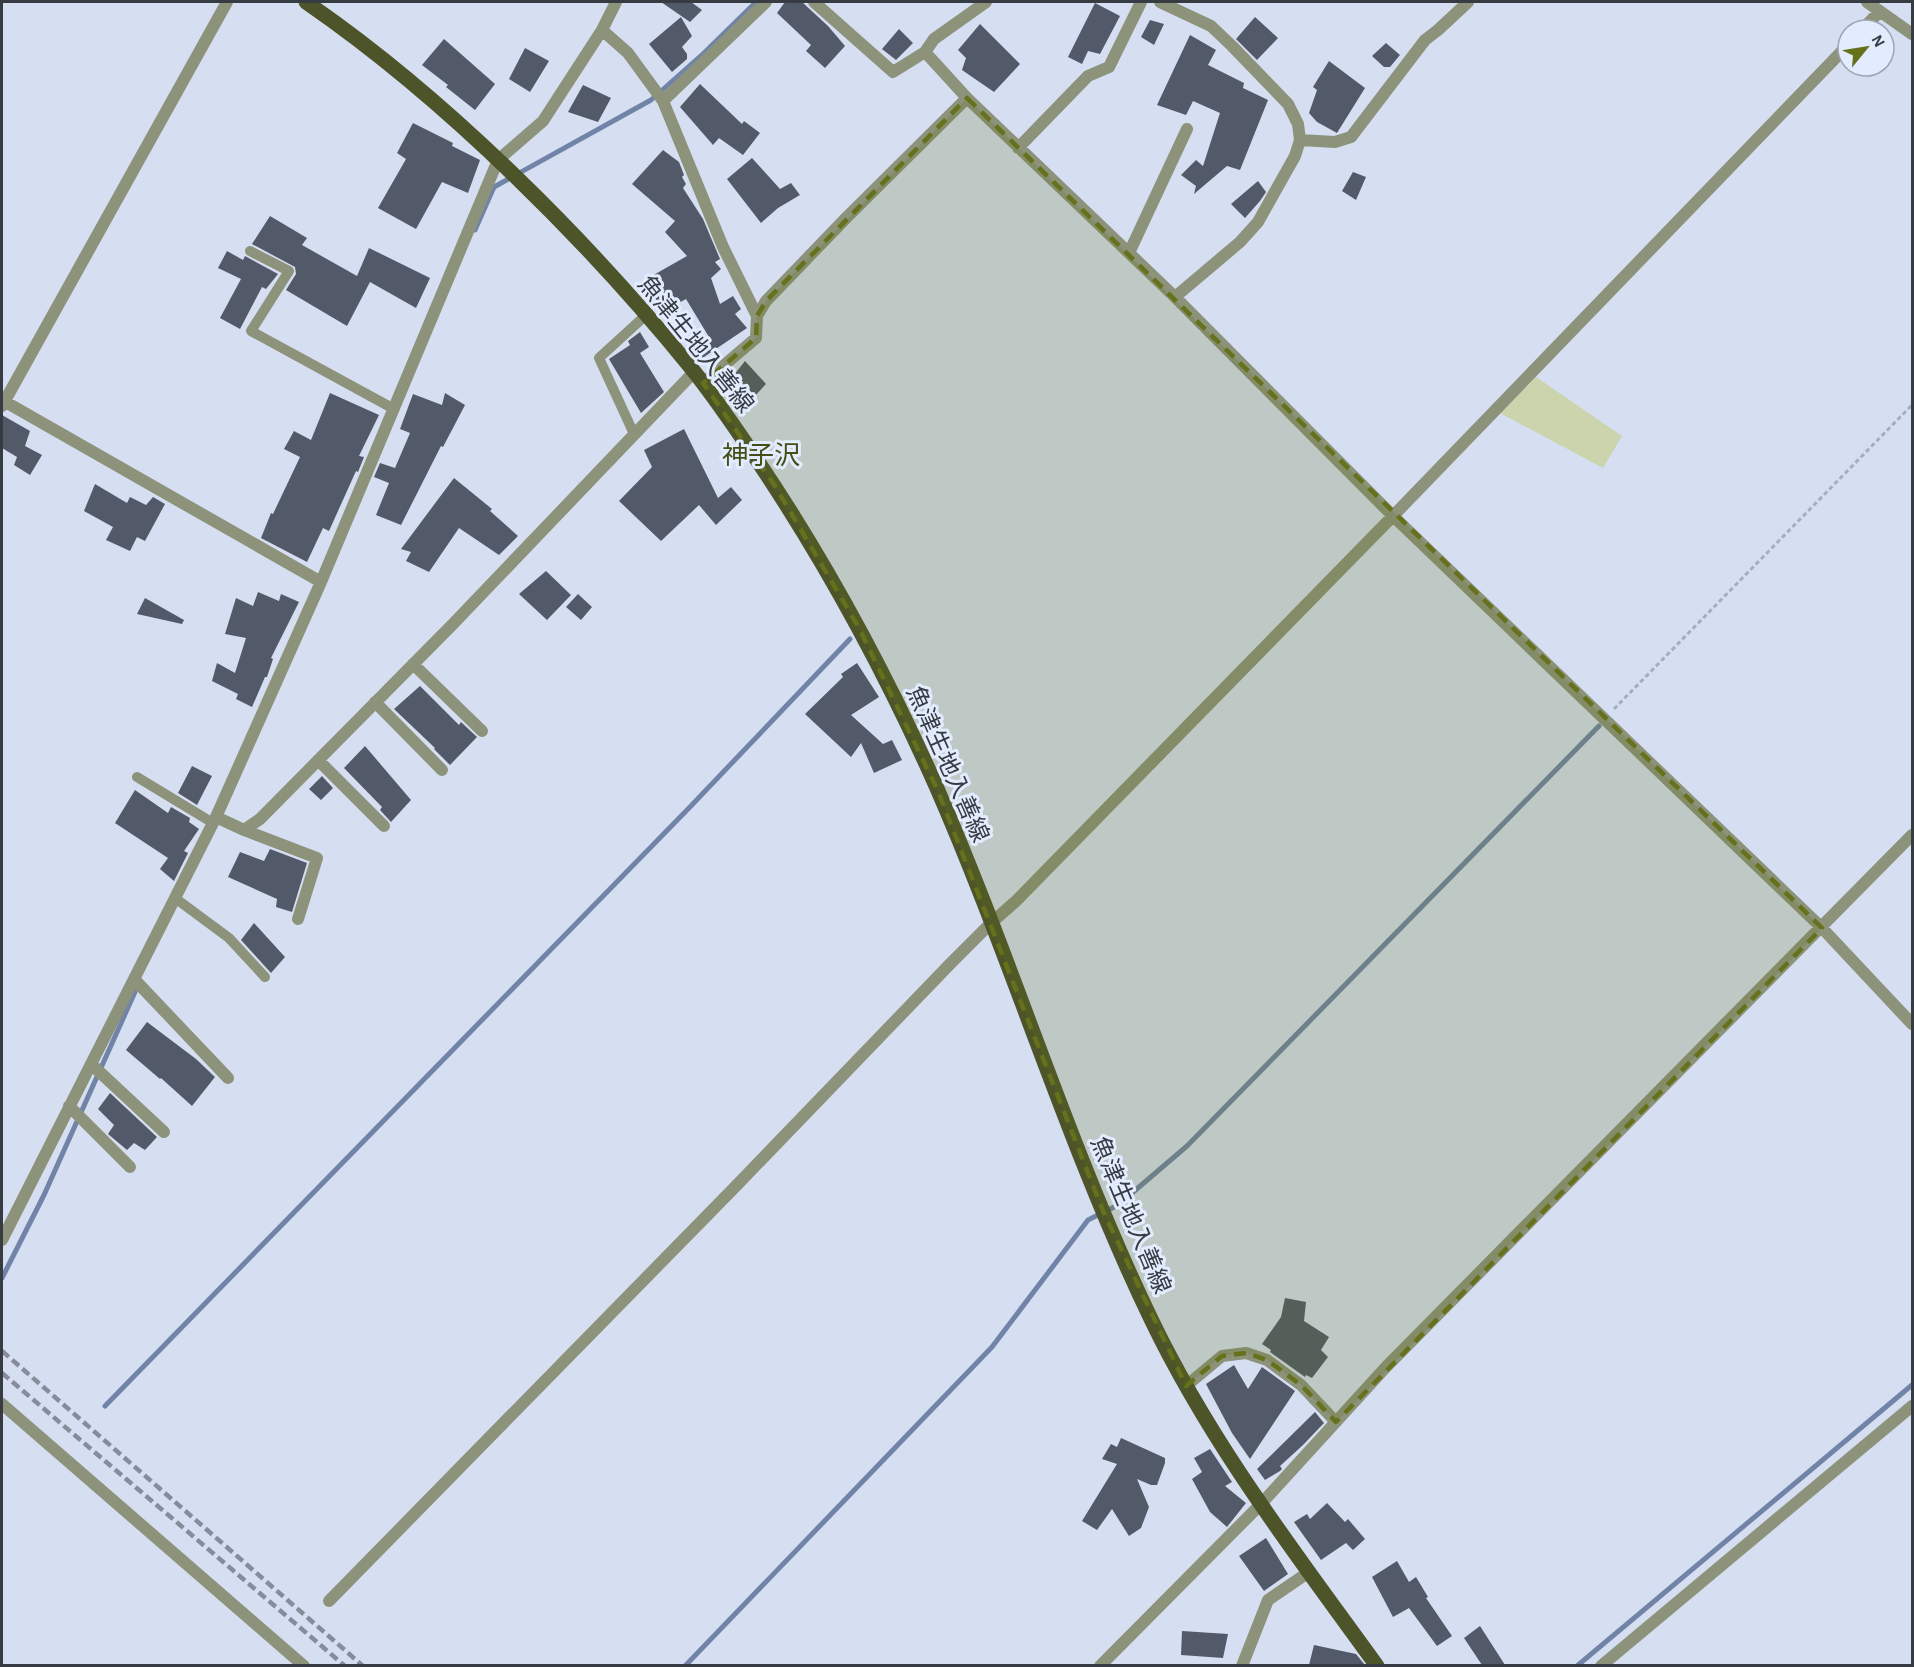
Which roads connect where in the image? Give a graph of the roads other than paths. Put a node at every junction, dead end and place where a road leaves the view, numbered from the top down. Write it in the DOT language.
graph roads {
  1 [pos="227,2"];
  2 [pos="306,2"];
  3 [pos="616,2"];
  4 [pos="766,2"];
  5 [pos="814,2"];
  6 [pos="986,2"];
  7 [pos="1141,2"];
  8 [pos="1160,2"];
  9 [pos="1468,2"];
  10 [pos="1867,2"];
  11 [pos="1880,11"];
  12 [pos="1873,18"];
  13 [pos="602,30"];
  14 [pos="1912,34"];
  15 [pos="925,52"];
  16 [pos="1836,57"];
  17 [pos="967,98"];
  18 [pos="663,101"];
  19 [pos="1187,129"];
  20 [pos="1300,140"];
  21 [pos="1018,148"];
  22 [pos="498,160"];
  23 [pos="250,251"];
  24 [pos="1129,253"];
  25 [pos="1175,297"];
  26 [pos="646,315"];
  27 [pos="757,316"];
  28 [pos="699,377"];
  29 [pos="2,402"];
  30 [pos="394,409"];
  31 [pos="634,434"];
  32 [pos="1393,516"];
  33 [pos="321,582"];
  34 [pos="413,664"];
  35 [pos="375,702"];
  36 [pos="482,731"];
  37 [pos="318,760"];
  38 [pos="442,770"];
  39 [pos="137,777"];
  40 [pos="214,820"];
  41 [pos="384,826"];
  42 [pos="244,830"];
  43 [pos="1912,835"];
  44 [pos="175,898"];
  45 [pos="298,919"];
  46 [pos="991,923"];
  47 [pos="1822,928"];
  48 [pos="265,977"];
  49 [pos="134,980"];
  50 [pos="1912,1024"];
  51 [pos="91,1064"];
  52 [pos="228,1078"];
  53 [pos="69,1106"];
  54 [pos="164,1132"];
  55 [pos="130,1167"];
  56 [pos="2,1240"];
  57 [pos="1186,1386"];
  58 [pos="2,1404"];
  59 [pos="1912,1406"];
  60 [pos="1336,1422"];
  61 [pos="1261,1504"];
  62 [pos="1310,1572"];
  63 [pos="329,1601"];
  64 [pos="304,1665"];
  65 [pos="1100,1665"];
  66 [pos="1242,1665"];
  67 [pos="1377,1665"];
  68 [pos="1601,1665"];
  1 -- 29 [label="street"];
  2 -- 22 [label="main road, 魚津生地入善線"];
  3 -- 13 [label="street"];
  4 -- 18 [label="street"];
  5 -- 15 [label="street"];
  6 -- 15 [label="street"];
  7 -- 21 [label="street"];
  8 -- 20 [label="street"];
  9 -- 20 [label="street"];
  10 -- 11 [label="street"];
  11 -- 12 [label="street"];
  11 -- 14 [label="street"];
  13 -- 18 [label="street"];
  13 -- 22 [label="street"];
  15 -- 17 [label="street"];
  16 -- 32 [label="street"];
  17 -- 21 [label="street"];
  17 -- 27 [label="street"];
  18 -- 27 [label="street"];
  19 -- 24 [label="street"];
  20 -- 25 [label="street"];
  21 -- 24 [label="street"];
  22 -- 26 [label="main road, 魚津生地入善線"];
  22 -- 30 [label="street"];
  23 -- 30 [label="lane"];
  24 -- 25 [label="street"];
  25 -- 32 [label="street"];
  26 -- 28 [label="main road, 魚津生地入善線"];
  26 -- 31 [label="lane"];
  27 -- 28 [label="street"];
  28 -- 31 [label="street"];
  28 -- 46 [label="main road, 魚津生地入善線"];
  29 -- 33 [label="street"];
  30 -- 33 [label="street"];
  31 -- 34 [label="street"];
  32 -- 46 [label="street"];
  32 -- 47 [label="street"];
  33 -- 40 [label="street"];
  34 -- 35 [label="street"];
  34 -- 36 [label="street"];
  35 -- 37 [label="street"];
  35 -- 38 [label="street"];
  37 -- 41 [label="street"];
  37 -- 42 [label="street"];
  39 -- 40 [label="lane"];
  40 -- 42 [label="street"];
  40 -- 44 [label="street"];
  42 -- 45 [label="street"];
  43 -- 47 [label="street"];
  44 -- 48 [label="lane"];
  44 -- 49 [label="street"];
  46 -- 57 [label="main road, 魚津生地入善線"];
  46 -- 63 [label="street"];
  47 -- 50 [label="street"];
  47 -- 60 [label="street"];
  49 -- 51 [label="street"];
  49 -- 52 [label="street"];
  51 -- 53 [label="street"];
  51 -- 54 [label="street"];
  53 -- 55 [label="street"];
  53 -- 56 [label="street"];
  57 -- 60 [label="street"];
  57 -- 61 [label="main road, 魚津生地入善線"];
  58 -- 64 [label="street"];
  59 -- 68 [label="street"];
  60 -- 61 [label="street"];
  61 -- 62 [label="main road, 魚津生地入善線"];
  61 -- 65 [label="street"];
  62 -- 66 [label="street"];
  62 -- 67 [label="main road, 魚津生地入善線"];
}
